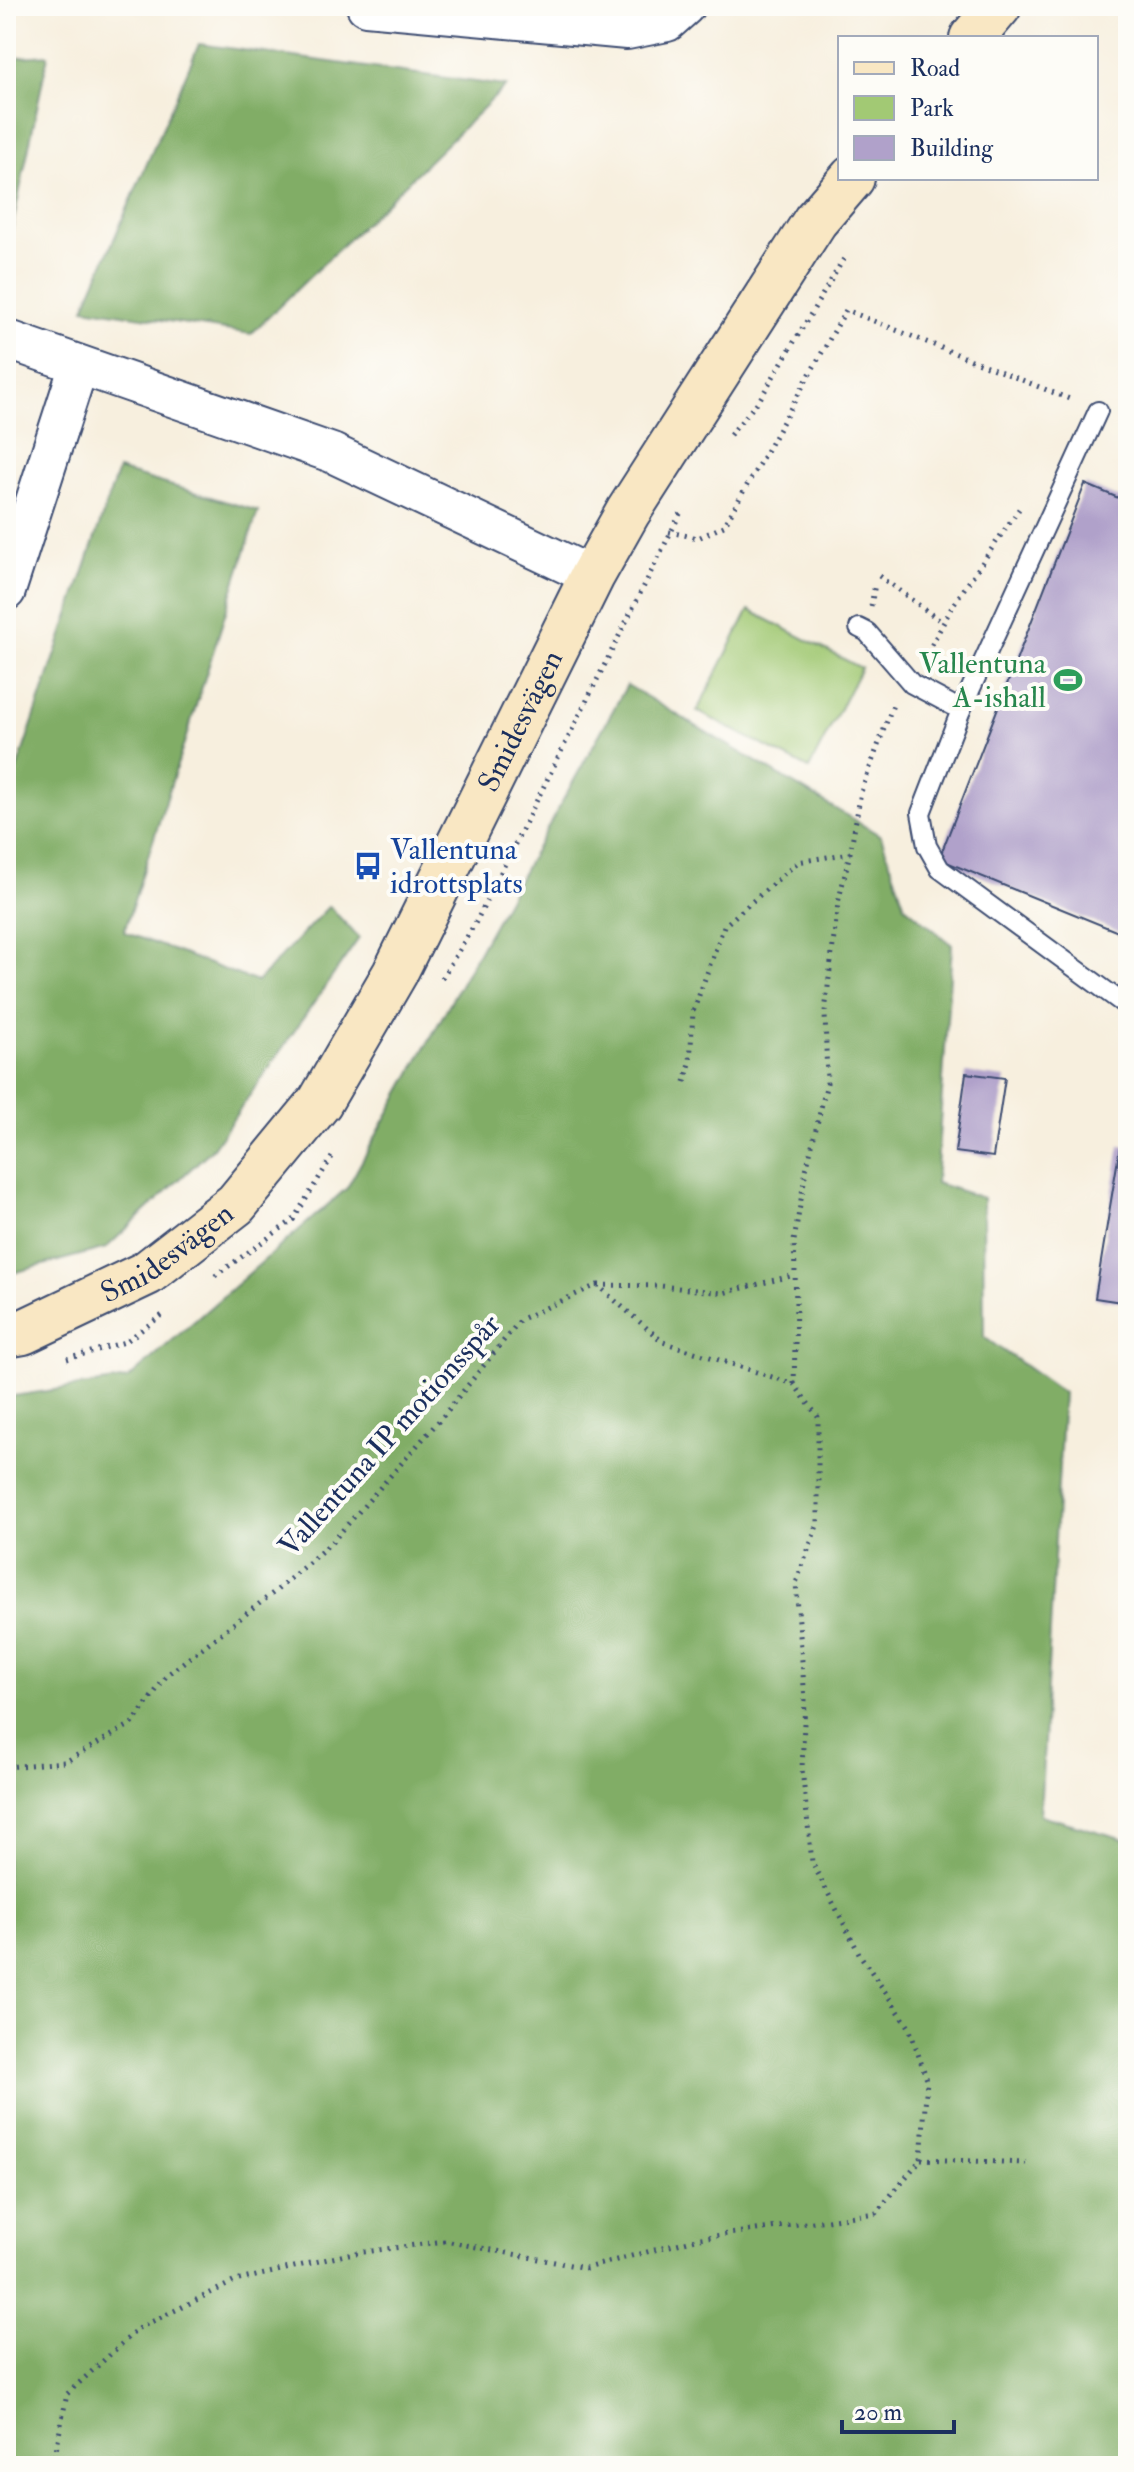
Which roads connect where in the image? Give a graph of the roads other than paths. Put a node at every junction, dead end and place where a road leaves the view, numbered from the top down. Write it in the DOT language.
graph roads {
  1 [pos="366,6"];
  2 [pos="685,6"];
  3 [pos="999,6"];
  4 [pos="974,36"];
  5 [pos="850,180"];
  6 [pos="6,339"];
  7 [pos="79,365"];
  8 [pos="1098,411"];
  9 [pos="592,576"];
  10 [pos="6,591"];
  11 [pos="859,628"];
  12 [pos="961,710"];
  13 [pos="1128,1007"];
  14 [pos="6,1335"];
  1 -- 2 [label="street"];
  3 -- 4 [label="main road"];
  5 -- 9 [label="main road, Smidesvägen"];
  6 -- 7 [label="street"];
  7 -- 9 [label="street"];
  7 -- 10 [label="street"];
  8 -- 12 [label="lane"];
  9 -- 14 [label="main road, Smidesvägen"];
  11 -- 12 [label="lane"];
  12 -- 13 [label="lane"];
}
